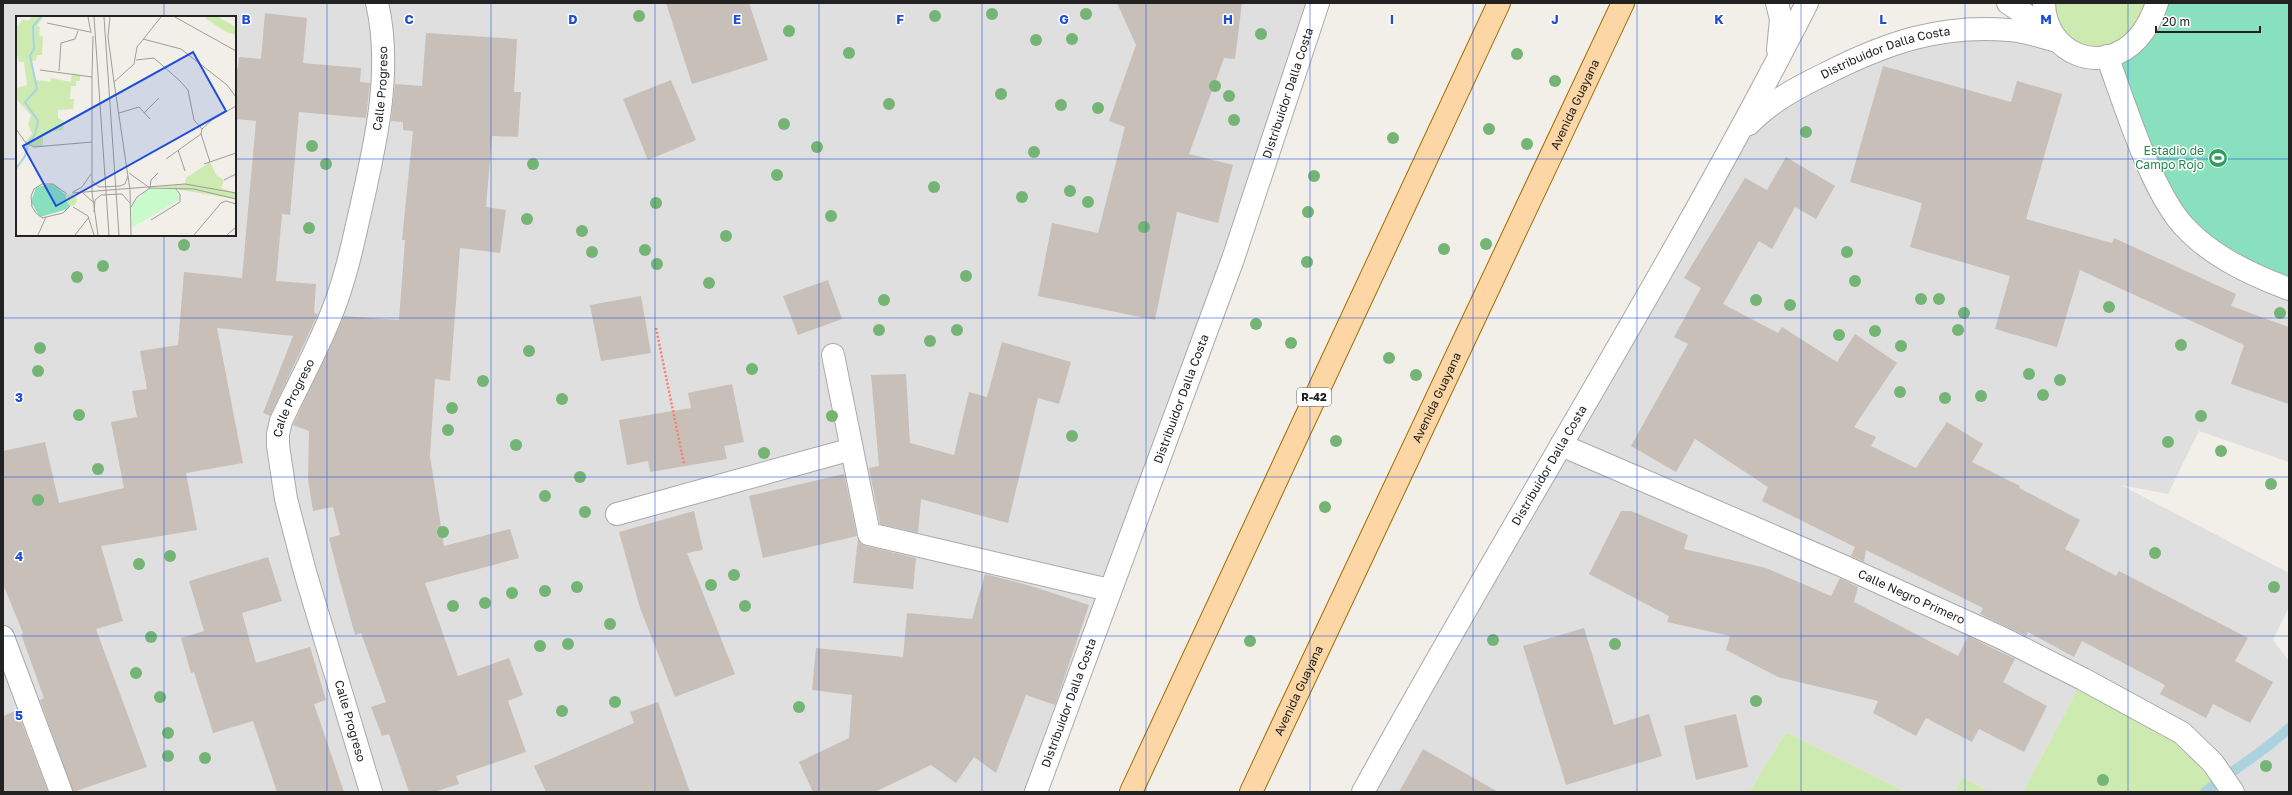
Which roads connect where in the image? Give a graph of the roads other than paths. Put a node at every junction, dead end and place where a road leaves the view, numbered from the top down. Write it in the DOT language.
graph roads {
  1 [pos="377,3"];
  2 [pos="1318,3"];
  3 [pos="1499,3"];
  4 [pos="1777,3"];
  5 [pos="1807,3"];
  6 [pos="2008,3"];
  7 [pos="2044,3"];
  8 [pos="2157,3"];
  9 [pos="1620,9"];
  10 [pos="2053,35"];
  11 [pos="2107,56"];
  12 [pos="1776,63"];
  13 [pos="1735,138"];
  14 [pos="2289,289"];
  15 [pos="833,355"];
  16 [pos="1561,445"];
  17 [pos="852,449"];
  18 [pos="617,514"];
  19 [pos="1109,590"];
  20 [pos="3,637"];
  21 [pos="61,792"];
  22 [pos="371,792"];
  23 [pos="1036,792"];
  24 [pos="1131,792"];
  25 [pos="1251,792"];
  26 [pos="1363,792"];
  27 [pos="2232,792"];
  1 -- 22 [label="street, Calle Progreso"];
  2 -- 19 [label="street, Distribuidor Dalla Costa"];
  3 -- 24 [label="main road, R-42"];
  4 -- 12 [label="street"];
  5 -- 12 [label="street, Distribuidor Dalla Costa"];
  6 -- 10 [label="street"];
  7 -- 10 [label="street"];
  8 -- 11 [label="street"];
  9 -- 25 [label="main road, Avenida Guayana"];
  10 -- 11 [label="street"];
  10 -- 13 [label="street, Distribuidor Dalla Costa"];
  11 -- 14 [label="street"];
  12 -- 13 [label="street, Distribuidor Dalla Costa"];
  13 -- 16 [label="street, Distribuidor Dalla Costa"];
  15 -- 17 [label="street"];
  16 -- 26 [label="street, Distribuidor Dalla Costa"];
  16 -- 27 [label="street, Calle Negro Primero"];
  17 -- 18 [label="street"];
  17 -- 19 [label="street"];
  19 -- 23 [label="street, Distribuidor Dalla Costa"];
  20 -- 21 [label="street"];
}
